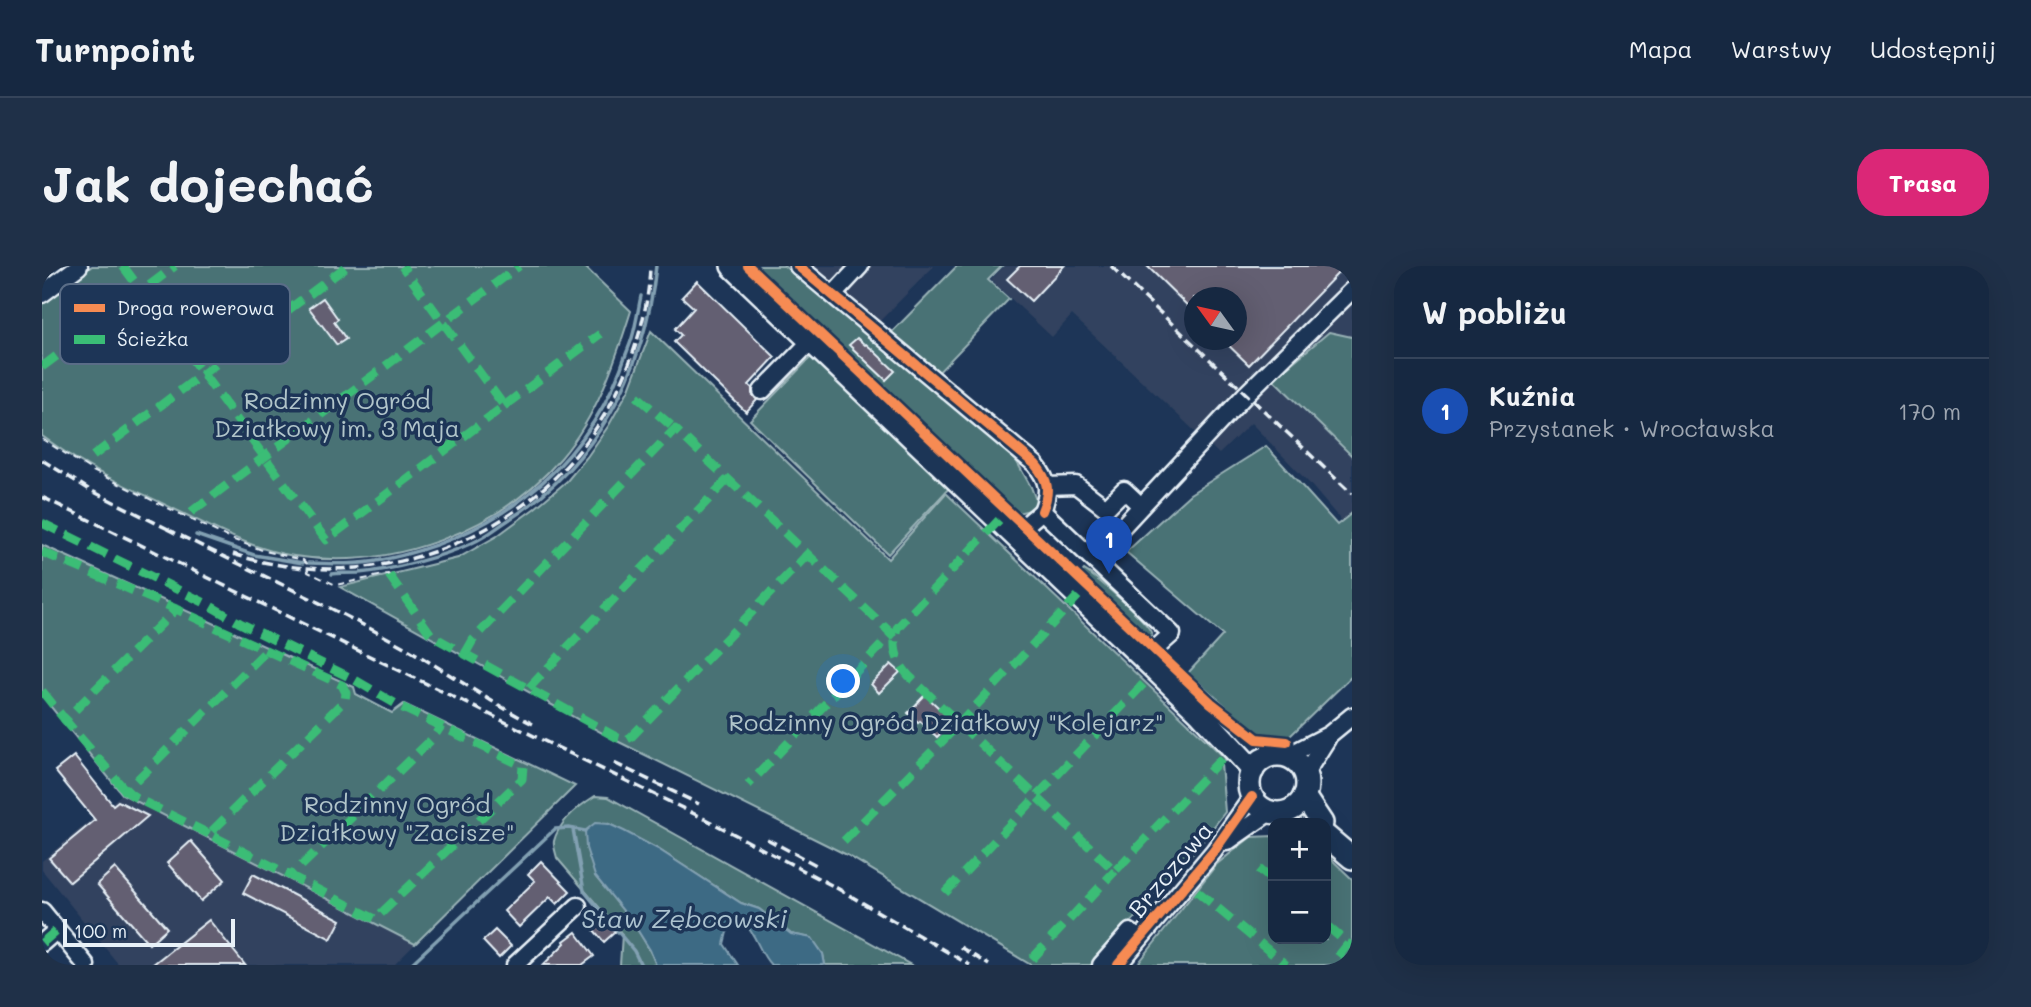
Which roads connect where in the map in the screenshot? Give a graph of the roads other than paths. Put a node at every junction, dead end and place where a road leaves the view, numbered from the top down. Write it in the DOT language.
graph roads {
  1 [pos="79,266"];
  2 [pos="732,266"];
  3 [pos="798,266"];
  4 [pos="860,266"];
  5 [pos="1352,290"];
  6 [pos="42,294"];
  7 [pos="833,295"];
  8 [pos="811,341"];
  9 [pos="762,391"];
  10 [pos="1048,486"];
  11 [pos="1141,506"];
  12 [pos="1042,511"];
  13 [pos="1014,536"];
  14 [pos="1093,558"];
  15 [pos="1144,659"];
  16 [pos="1352,716"];
  17 [pos="1330,734"];
  18 [pos="1287,757"];
  19 [pos="1259,764"];
  20 [pos="1305,774"];
  21 [pos="1304,796"];
  22 [pos="1252,797"];
  23 [pos="1279,811"];
  24 [pos="1295,818"];
  25 [pos="1319,818"];
  26 [pos="1214,851"];
  27 [pos="578,906"];
  28 [pos="42,911"];
  29 [pos="57,930"];
  30 [pos="1139,939"];
  31 [pos="42,943"];
  32 [pos="86,965"];
  33 [pos="515,965"];
  34 [pos="1101,965"];
  35 [pos="1118,965"];
  1 -- 6 [label="street"];
  2 -- 8 [label="main road"];
  3 -- 7 [label="street"];
  4 -- 7 [label="street"];
  5 -- 11 [label="street"];
  7 -- 10 [label="street"];
  8 -- 9 [label="street"];
  8 -- 13 [label="main road"];
  10 -- 11 [label="street"];
  10 -- 12 [label="street"];
  11 -- 14 [label="street"];
  12 -- 13 [label="street"];
  12 -- 14 [label="street"];
  13 -- 15 [label="main road"];
  14 -- 15 [label="street"];
  15 -- 19 [label="main road"];
  16 -- 17 [label="street"];
  17 -- 18 [label="street"];
  17 -- 20 [label="street"];
  18 -- 19 [label="main road"];
  18 -- 20 [label="main road"];
  19 -- 22 [label="main road"];
  20 -- 21 [label="main road"];
  21 -- 23 [label="main road"];
  21 -- 25 [label="main road"];
  22 -- 23 [label="main road"];
  22 -- 26 [label="street, Brzozowa"];
  23 -- 24 [label="main road"];
  23 -- 26 [label="street, Brzozowa"];
  26 -- 30 [label="street, Brzozowa"];
  27 -- 33 [label="street"];
  28 -- 29 [label="street"];
  29 -- 31 [label="street"];
  29 -- 32 [label="street"];
  30 -- 34 [label="street"];
  30 -- 35 [label="street, Brzozowa"];
}
